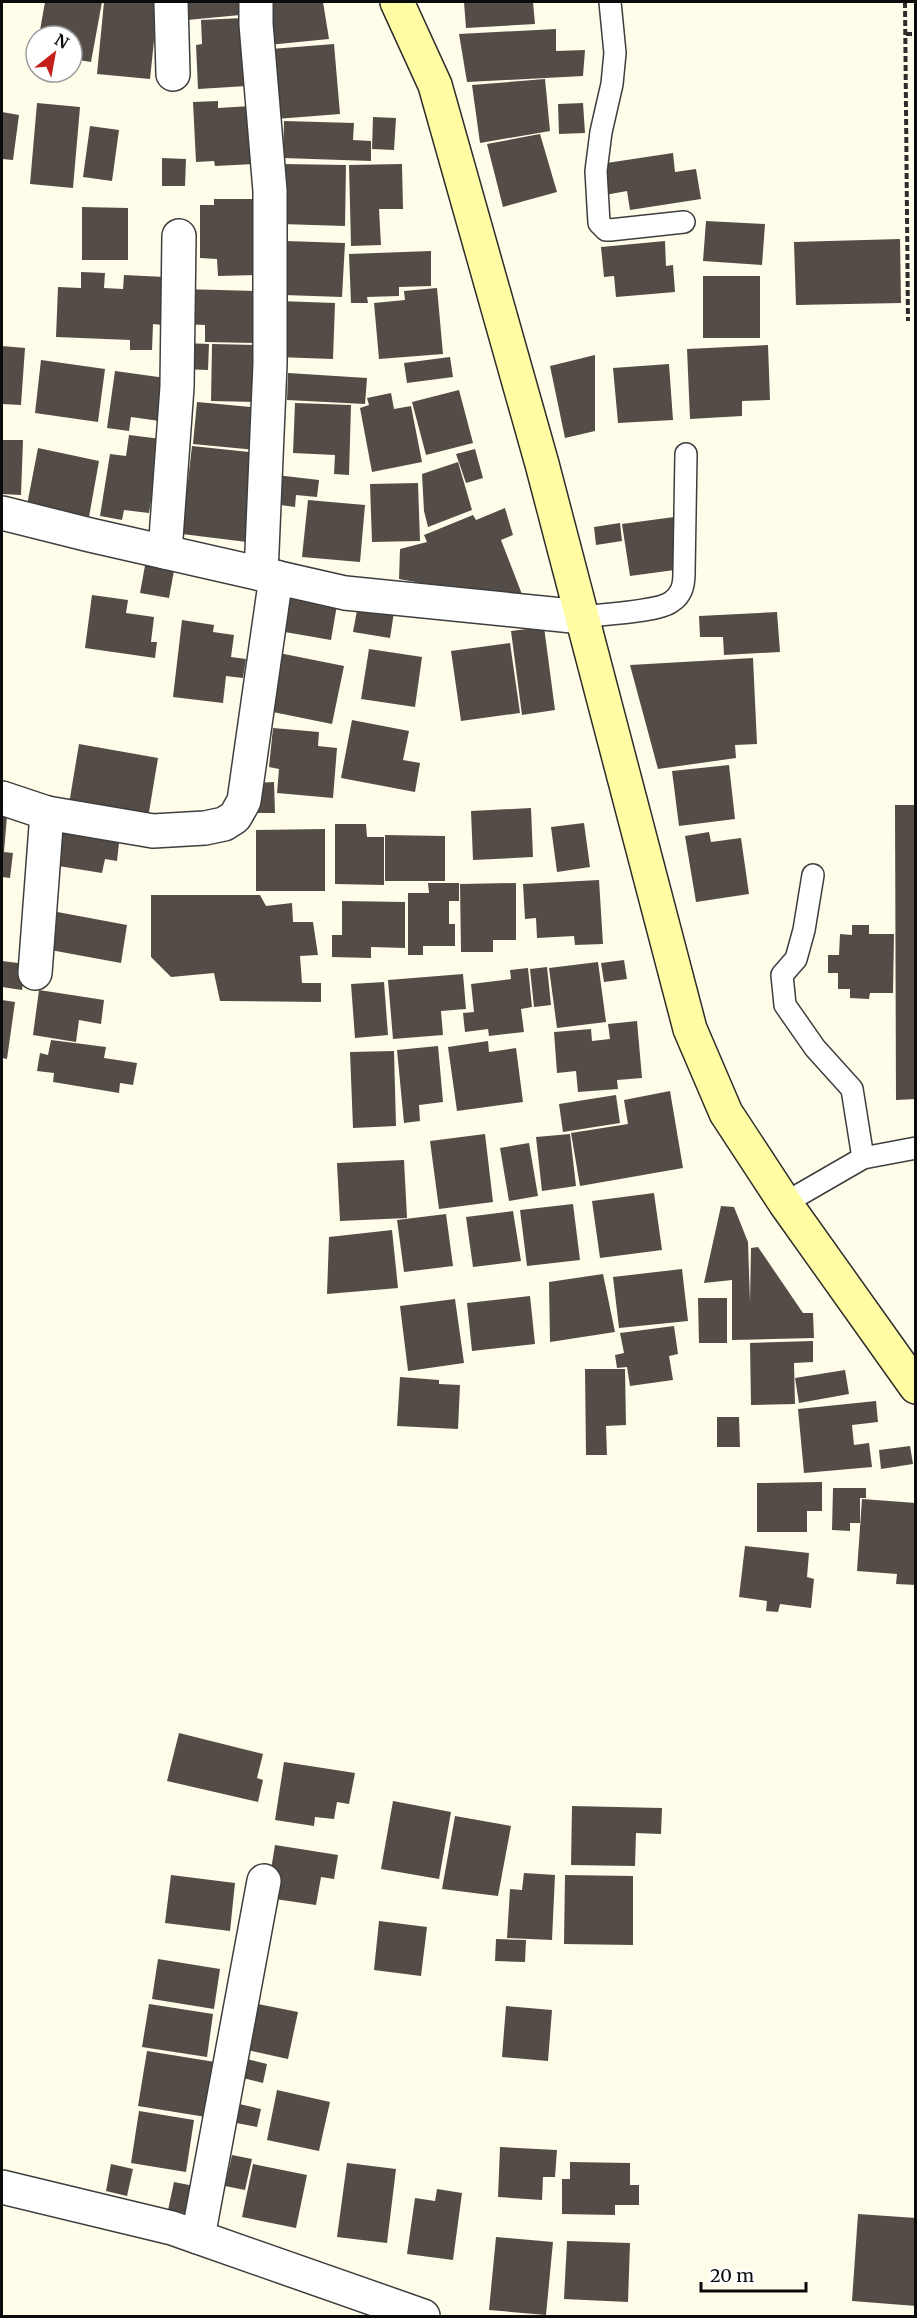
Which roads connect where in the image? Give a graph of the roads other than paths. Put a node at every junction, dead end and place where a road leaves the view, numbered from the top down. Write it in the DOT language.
graph roads {
  1 [pos="171,2"];
  2 [pos="256,2"];
  3 [pos="397,2"];
  4 [pos="610,2"];
  5 [pos="173,74"];
  6 [pos="684,222"];
  7 [pos="179,236"];
  8 [pos="686,454"];
  9 [pos="2,513"];
  10 [pos="165,552"];
  11 [pos="268,575"];
  12 [pos="582,617"];
  13 [pos="2,798"];
  14 [pos="47,813"];
  15 [pos="813,875"];
  16 [pos="35,973"];
  17 [pos="915,1148"];
  18 [pos="863,1158"];
  19 [pos="785,1203"];
  20 [pos="915,1387"];
  21 [pos="264,1881"];
  22 [pos="2,2187"];
  23 [pos="198,2237"];
  24 [pos="423,2316"];
  1 -- 5 [label="street"];
  2 -- 11 [label="street"];
  3 -- 12 [label="street"];
  4 -- 6 [label="lane"];
  7 -- 10 [label="street"];
  8 -- 12 [label="lane"];
  9 -- 10 [label="street"];
  10 -- 11 [label="street"];
  11 -- 12 [label="street"];
  11 -- 14 [label="street"];
  12 -- 19 [label="street"];
  13 -- 14 [label="street"];
  14 -- 16 [label="street"];
  15 -- 18 [label="lane"];
  17 -- 18 [label="lane"];
  18 -- 19 [label="lane"];
  19 -- 20 [label="street"];
  21 -- 23 [label="street"];
  22 -- 23 [label="street"];
  23 -- 24 [label="street"];
}
